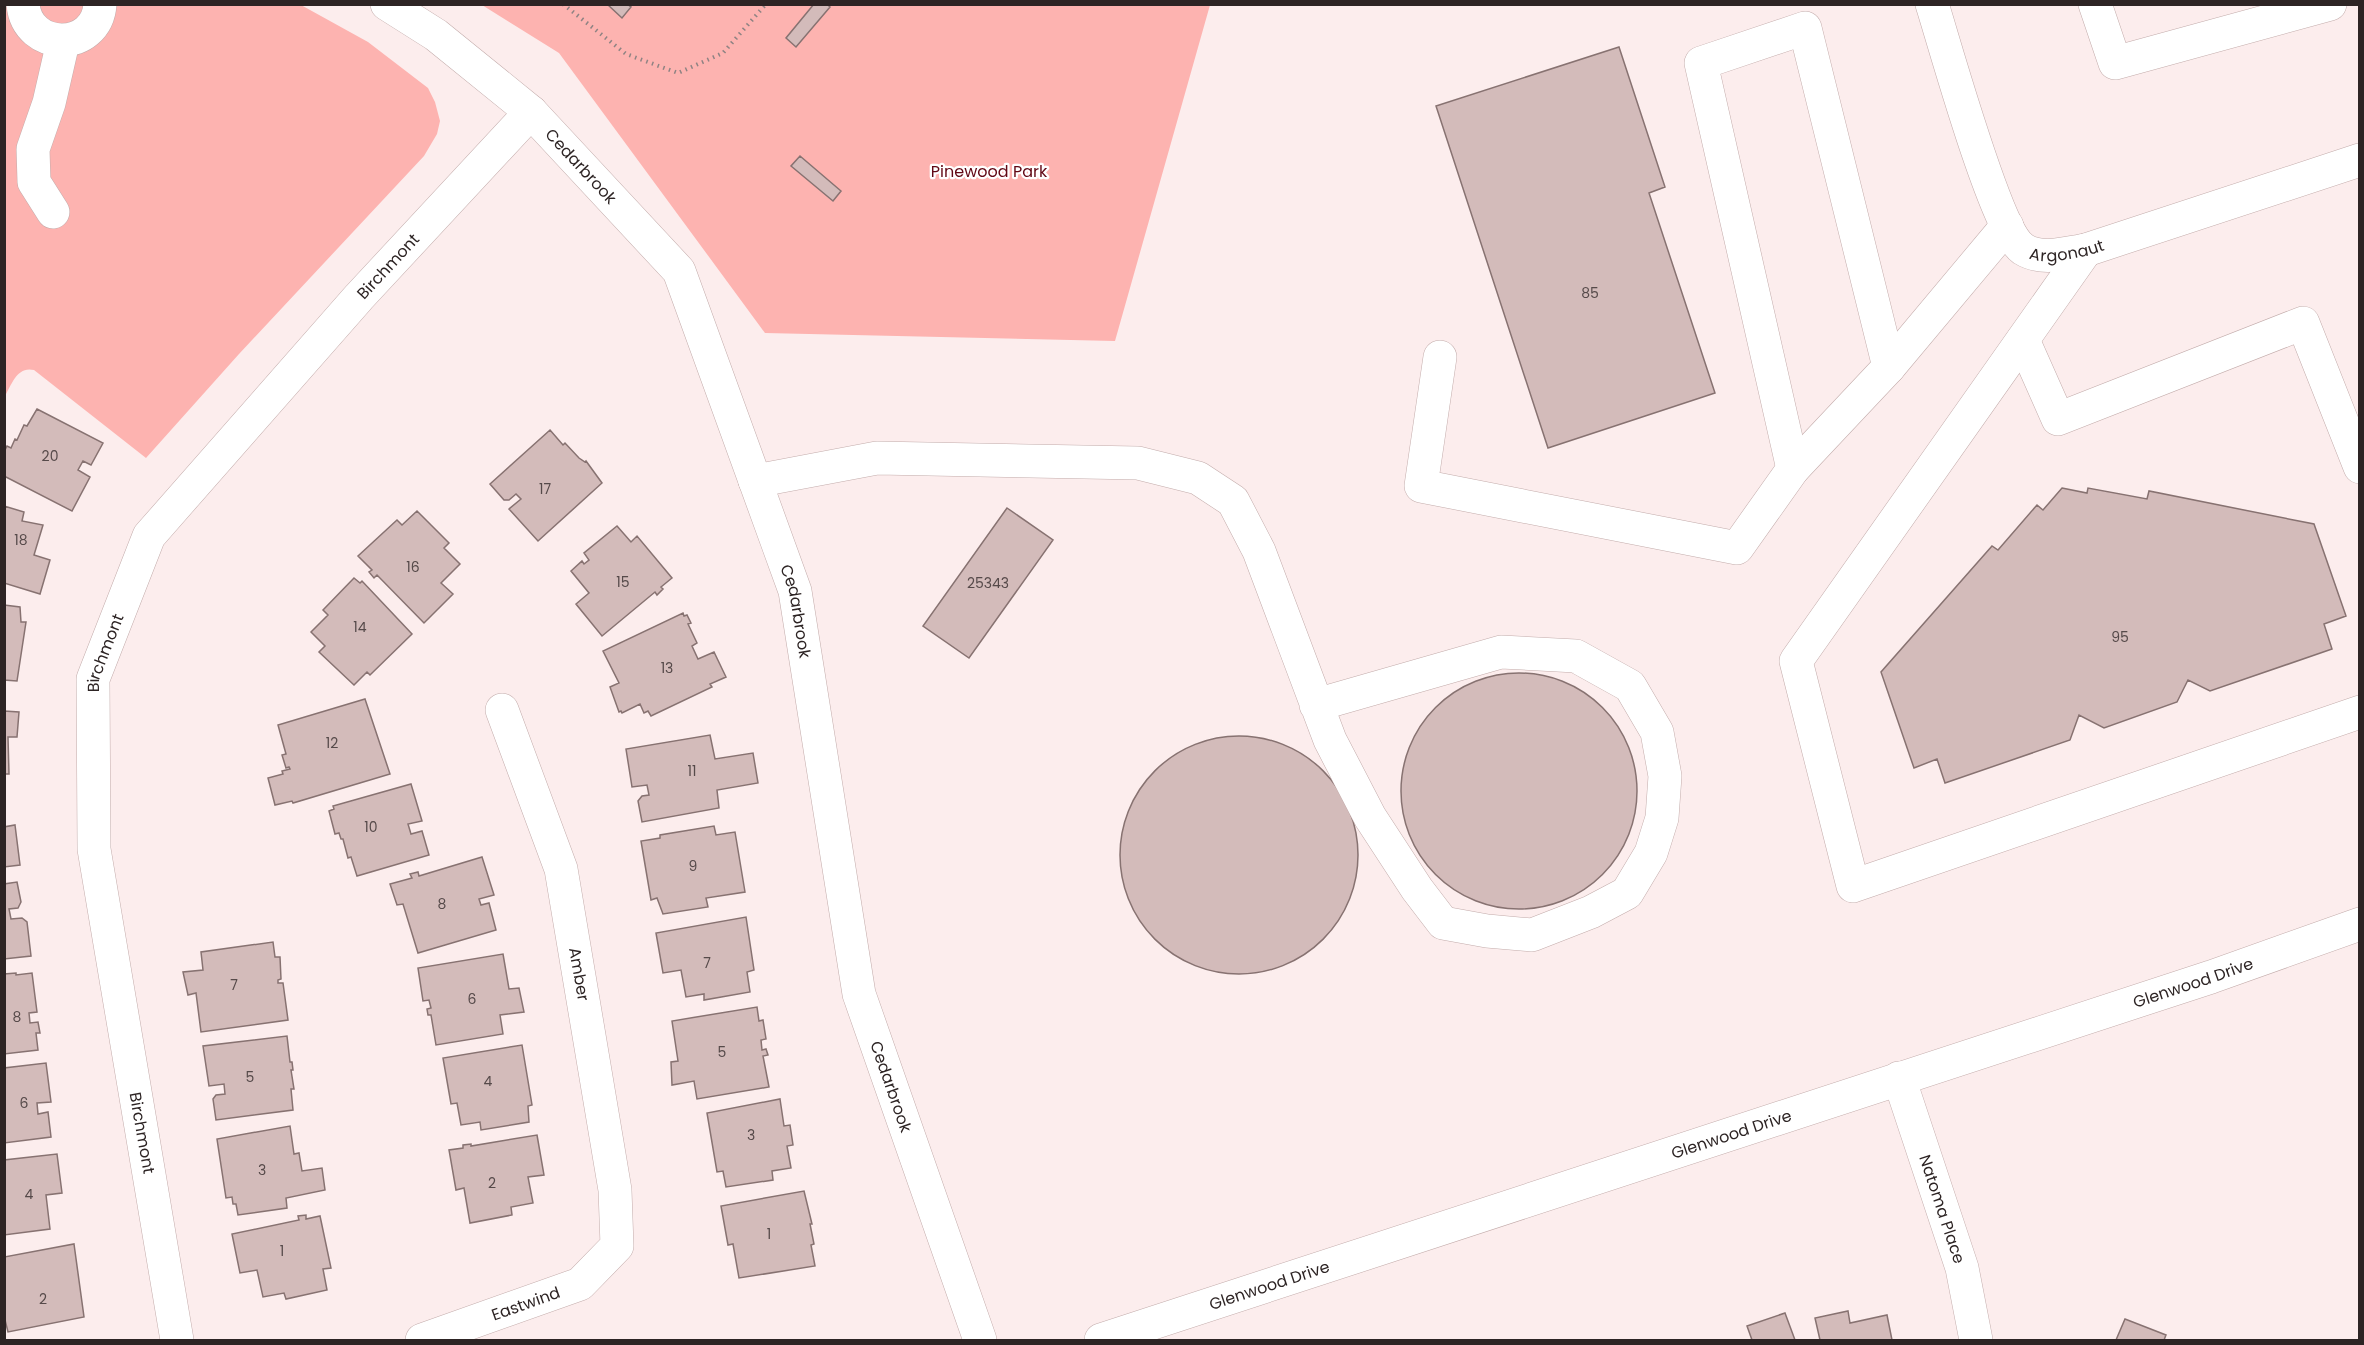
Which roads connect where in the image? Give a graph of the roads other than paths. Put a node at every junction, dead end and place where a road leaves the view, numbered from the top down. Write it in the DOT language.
graph roads {
  1 [pos="23,4"];
  2 [pos="100,4"];
  3 [pos="387,4"];
  4 [pos="1932,4"];
  5 [pos="2095,4"];
  6 [pos="2330,4"];
  7 [pos="63,42"];
  8 [pos="531,112"];
  9 [pos="2360,160"];
  10 [pos="53,212"];
  11 [pos="2007,226"];
  12 [pos="2086,250"];
  13 [pos="2023,340"];
  14 [pos="1440,357"];
  15 [pos="1889,367"];
  16 [pos="2360,467"];
  17 [pos="1793,469"];
  18 [pos="755,481"];
  19 [pos="1316,705"];
  20 [pos="502,710"];
  21 [pos="2360,712"];
  22 [pos="2360,924"];
  23 [pos="1899,1078"];
  24 [pos="617,1246"];
  25 [pos="177,1341"];
  26 [pos="422,1341"];
  27 [pos="980,1341"];
  28 [pos="1101,1341"];
  29 [pos="1976,1341"];
  1 -- 7 [label="street"];
  2 -- 7 [label="street"];
  3 -- 8 [label="street, Cedarbrook"];
  4 -- 11 [label="street, Argonaut"];
  5 -- 6 [label="street"];
  7 -- 10 [label="street"];
  8 -- 18 [label="street, Cedarbrook"];
  8 -- 25 [label="street, Birchmont"];
  9 -- 12 [label="street, Argonaut"];
  11 -- 12 [label="street, Argonaut"];
  11 -- 15 [label="street"];
  12 -- 13 [label="street"];
  13 -- 16 [label="street"];
  13 -- 21 [label="street"];
  14 -- 17 [label="street"];
  15 -- 17 [label="street"];
  15 -- 17 [label="street"];
  18 -- 19 [label="street"];
  18 -- 27 [label="street, Cedarbrook"];
  19 -- 19 [label="street"];
  20 -- 24 [label="street, Amber"];
  22 -- 23 [label="street, Glenwood Drive"];
  23 -- 28 [label="street, Glenwood Drive"];
  23 -- 29 [label="street, Natoma Place"];
  24 -- 26 [label="street, Eastwind"];
}
